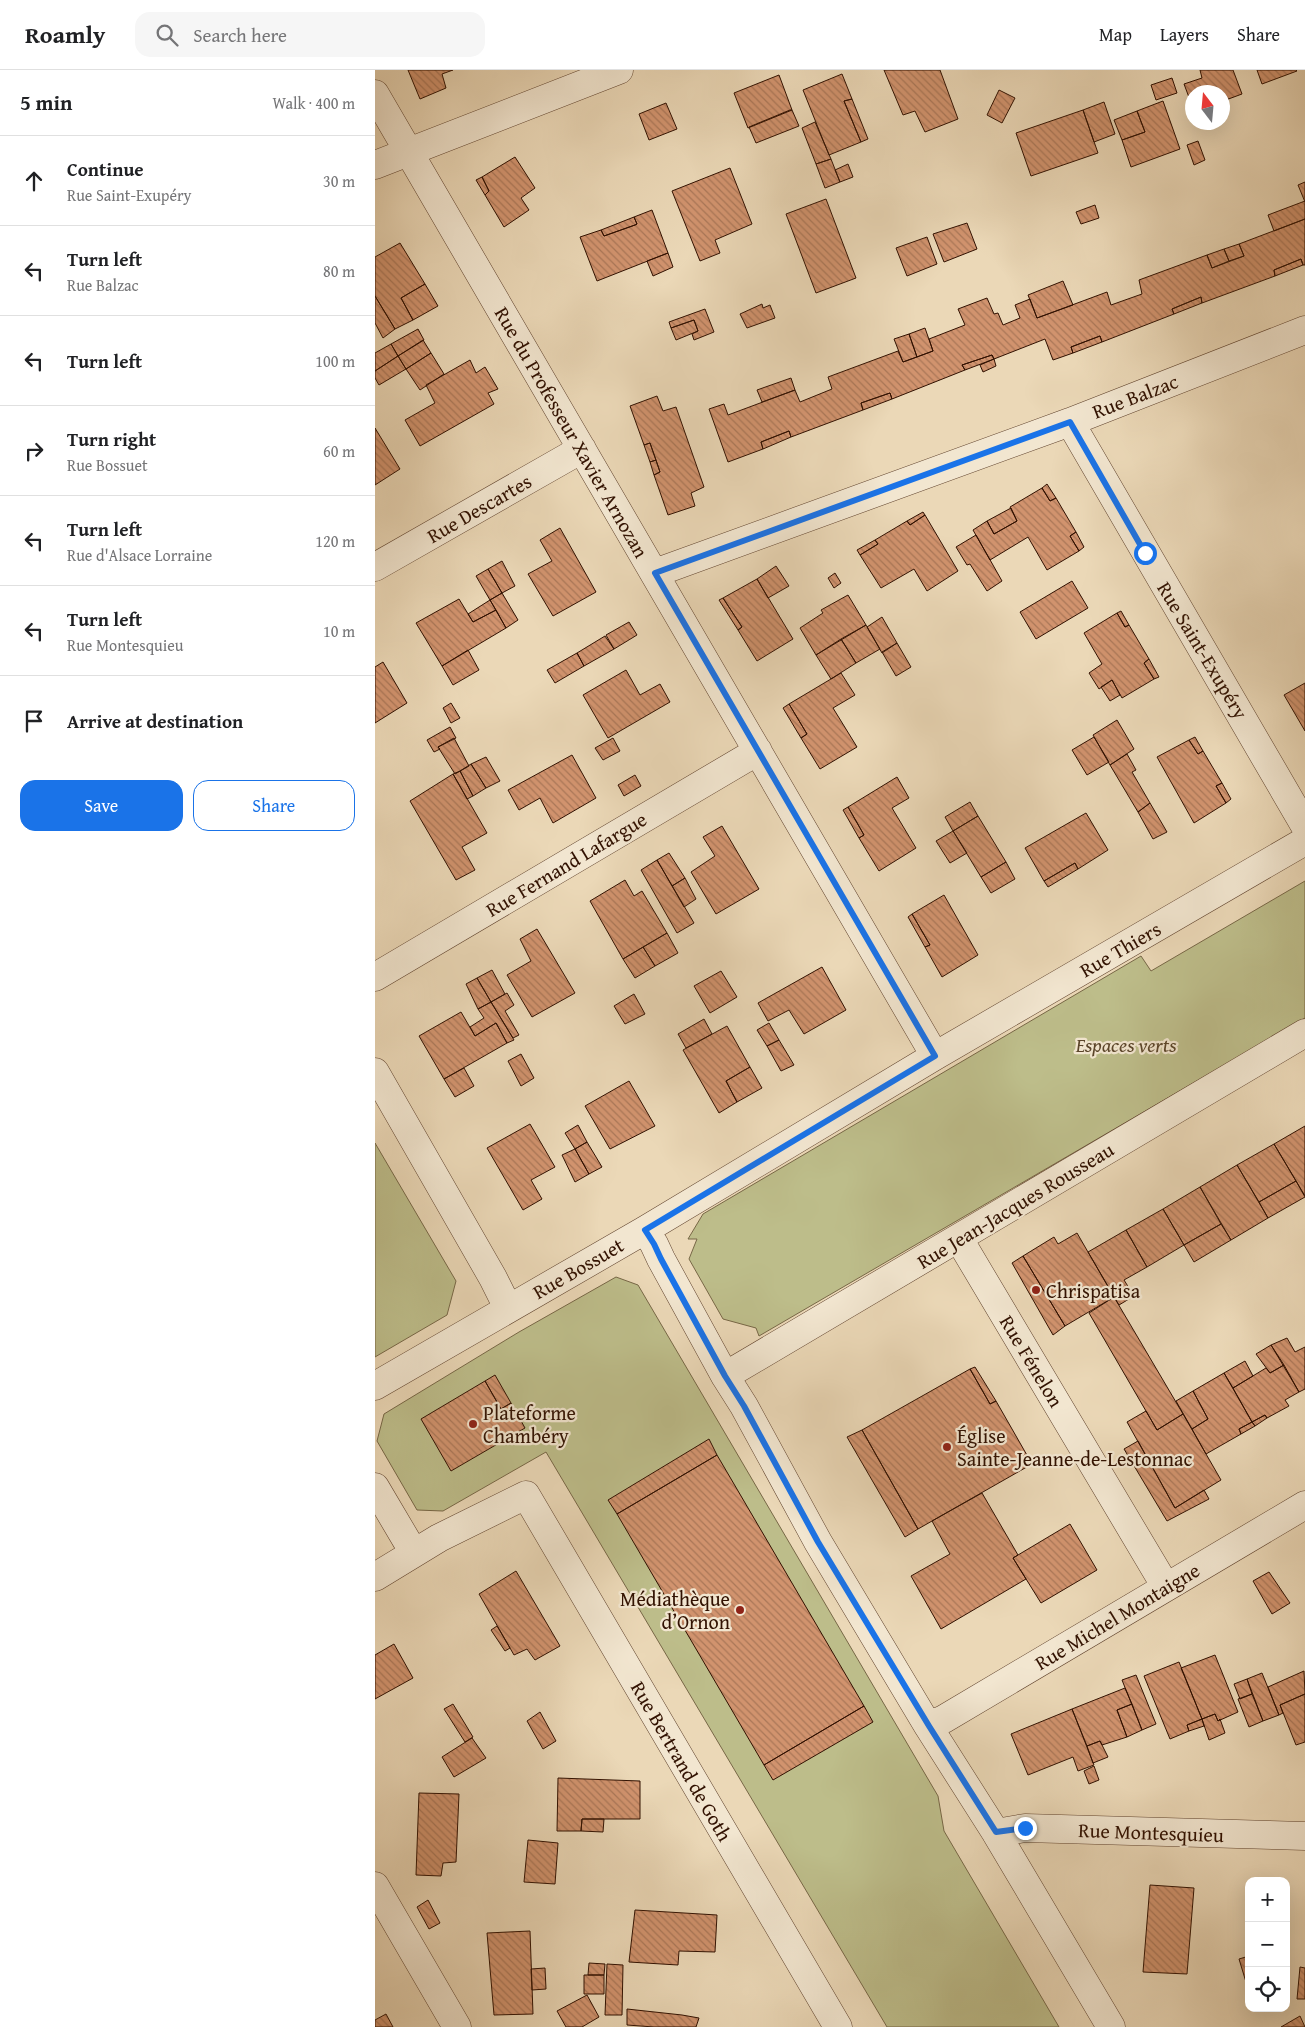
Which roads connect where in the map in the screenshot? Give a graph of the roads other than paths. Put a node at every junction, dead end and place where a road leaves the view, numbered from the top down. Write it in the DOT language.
graph roads {
  1 [pos="619,70"];
  2 [pos="375,94"];
  3 [pos="409,152"];
  4 [pos="375,165"];
  5 [pos="1305,330"];
  6 [pos="1070,422"];
  7 [pos="583,449"];
  8 [pos="375,567"];
  9 [pos="655,573"];
  10 [pos="758,751"];
  11 [pos="1305,826"];
  12 [pos="1305,841"];
  13 [pos="375,977"];
  14 [pos="1305,1033"];
  15 [pos="935,1056"];
  16 [pos="375,1072"];
  17 [pos="645,1230"];
  18 [pos="959,1238"];
  19 [pos="508,1308"];
  20 [pos="725,1376"];
  21 [pos="375,1386"];
  22 [pos="375,1487"];
  23 [pos="1305,1505"];
  24 [pos="414,1553"];
  25 [pos="375,1577"];
  26 [pos="1166,1587"];
  27 [pos="929,1726"];
  28 [pos="996,1832"];
  29 [pos="1305,1836"];
  30 [pos="375,1886"];
  31 [pos="457,2027"];
  32 [pos="838,2027"];
  33 [pos="1111,2027"];
  1 -- 3 [label="street"];
  2 -- 3 [label="street, Rue du Professeur Xavier Arnozan"];
  3 -- 4 [label="street"];
  3 -- 7 [label="street, Rue du Professeur Xavier Arnozan"];
  5 -- 6 [label="street, Rue Balzac"];
  6 -- 9 [label="street, Rue Balzac"];
  6 -- 11 [label="street, Rue Saint-Exupéry"];
  7 -- 8 [label="street, Rue Descartes"];
  7 -- 9 [label="street, Rue du Professeur Xavier Arnozan"];
  9 -- 10 [label="street, Rue du Professeur Xavier Arnozan"];
  10 -- 13 [label="street, Rue Fernand Lafargue"];
  10 -- 15 [label="street, Rue du Professeur Xavier Arnozan"];
  12 -- 15 [label="street, Rue Thiers"];
  14 -- 18 [label="street, Rue Jean-Jacques Rousseau"];
  15 -- 17 [label="street, Rue Bossuet"];
  16 -- 19 [label="street"];
  17 -- 19 [label="street, Rue Bossuet"];
  17 -- 20 [label="street"];
  18 -- 20 [label="street, Rue Jean-Jacques Rousseau"];
  18 -- 26 [label="street, Rue Fénelon"];
  19 -- 21 [label="street, Rue Bossuet"];
  20 -- 27 [label="street"];
  22 -- 24 [label="street"];
  23 -- 26 [label="street, Rue Michel Montaigne"];
  24 -- 25 [label="street"];
  24 -- 32 [label="street, Rue Bertrand de Goth"];
  26 -- 27 [label="street, Rue Michel Montaigne"];
  27 -- 28 [label="street"];
  28 -- 29 [label="street, Rue Montesquieu"];
  28 -- 33 [label="street"];
  30 -- 31 [label="street"];
}
